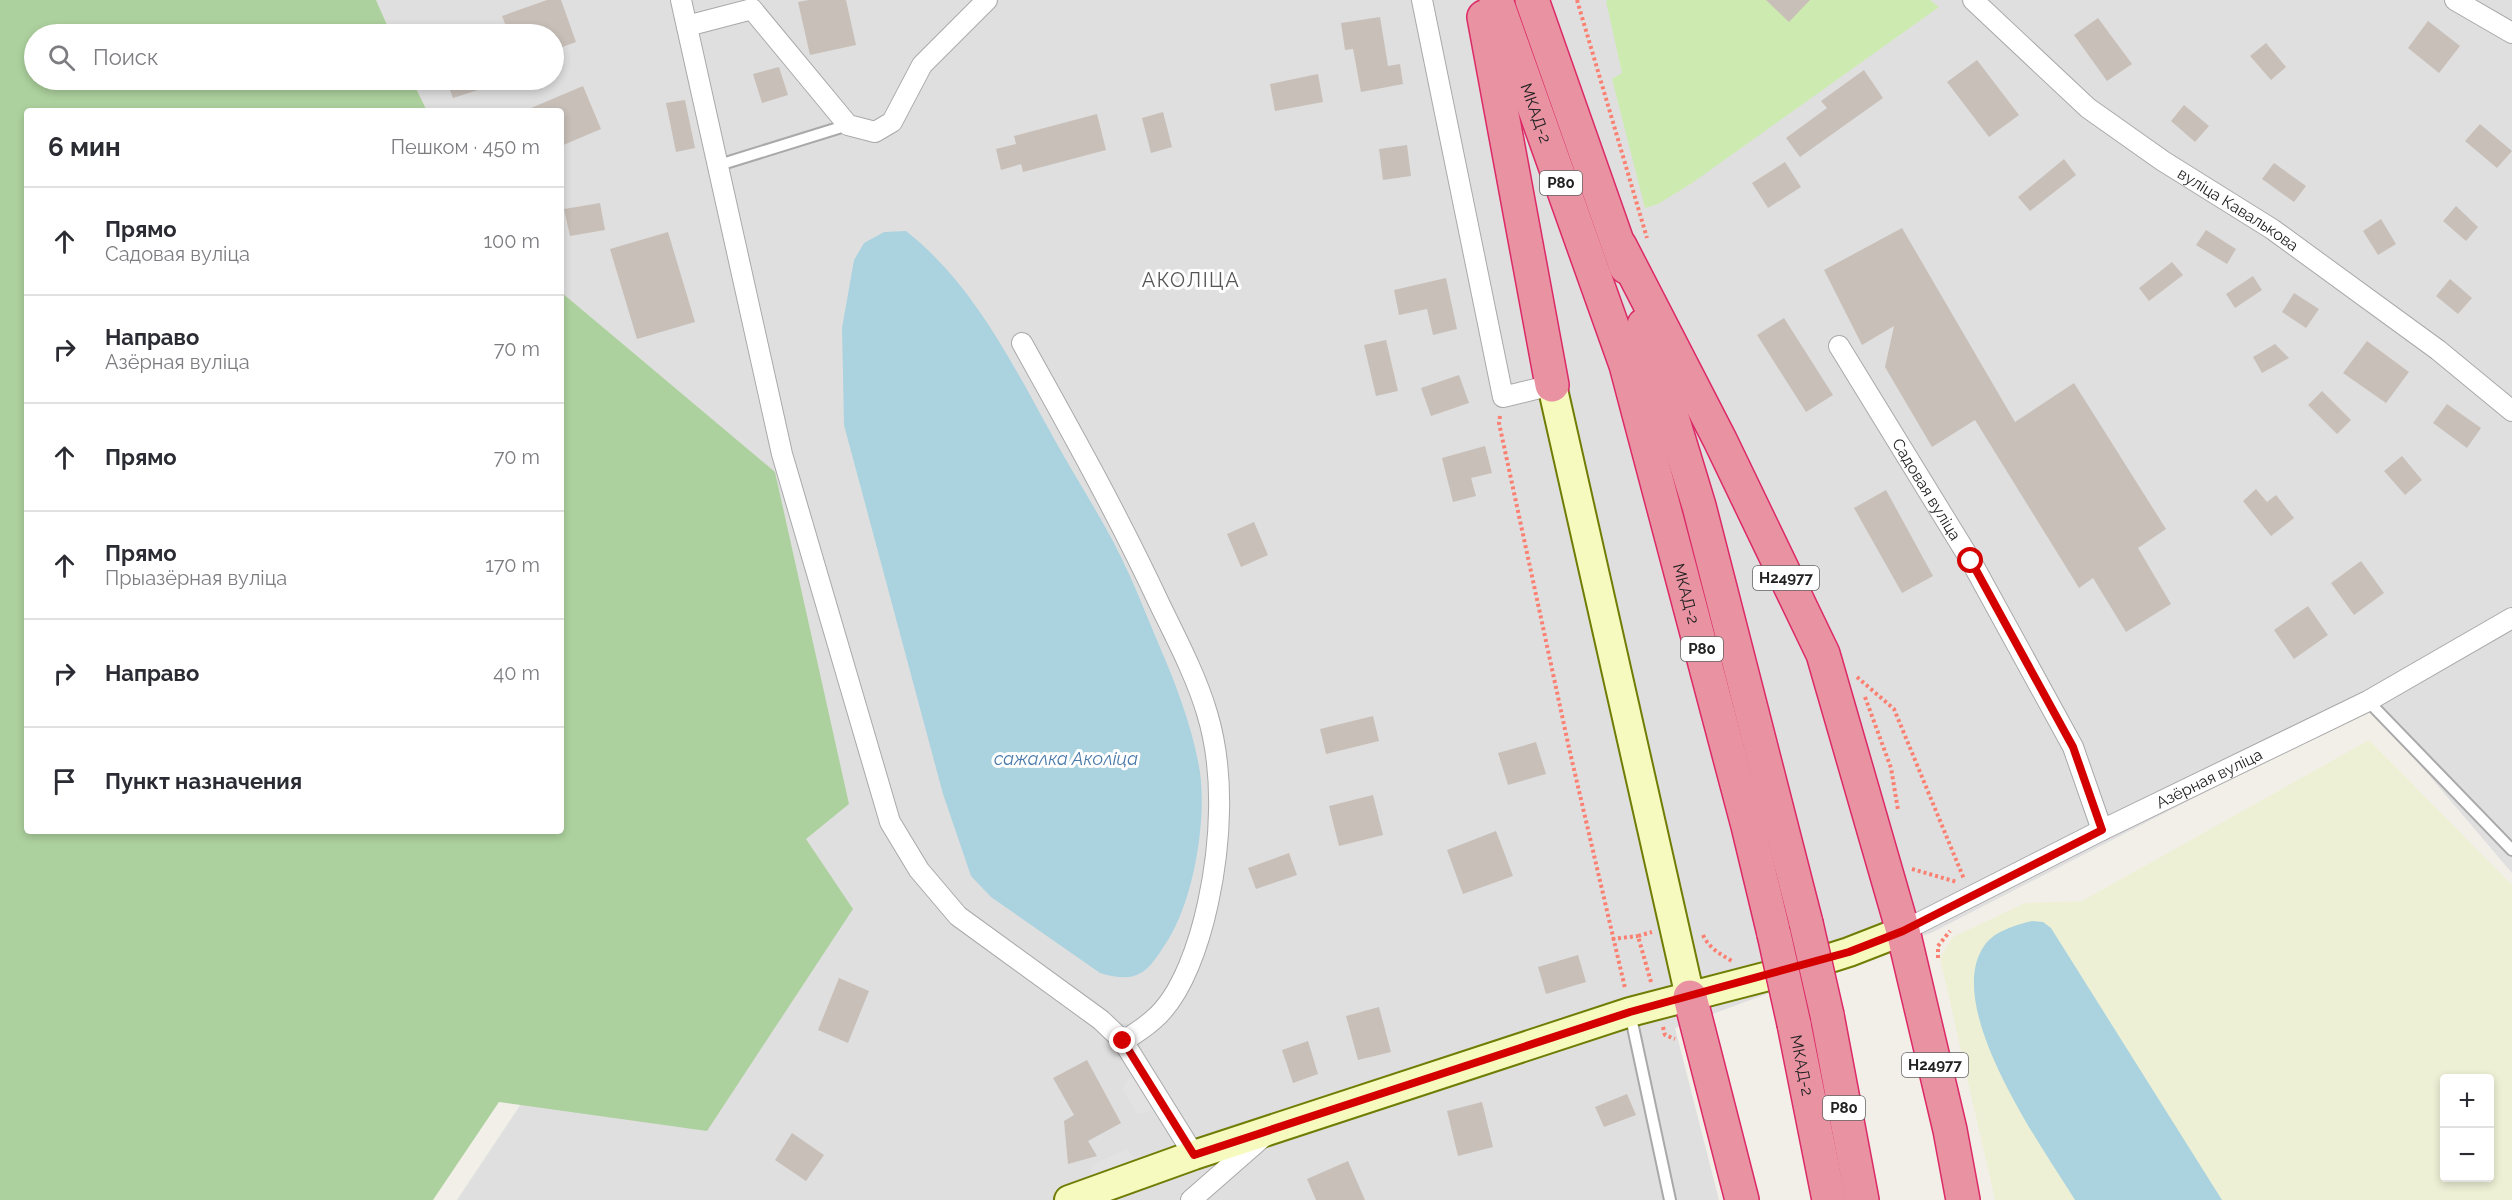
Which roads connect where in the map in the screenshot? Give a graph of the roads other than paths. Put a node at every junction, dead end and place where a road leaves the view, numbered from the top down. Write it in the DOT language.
graph roads {
  1 [pos="681,0"];
  2 [pos="987,0"];
  3 [pos="1422,0"];
  4 [pos="1481,0"];
  5 [pos="1496,0"];
  6 [pos="1532,0"];
  7 [pos="1973,0"];
  8 [pos="2455,0"];
  9 [pos="687,26"];
  10 [pos="2512,33"];
  11 [pos="849,125"];
  12 [pos="719,165"];
  13 [pos="1620,246"];
  14 [pos="1022,343"];
  15 [pos="1839,346"];
  16 [pos="1552,385"];
  17 [pos="2512,411"];
  18 [pos="2512,618"];
  19 [pos="2368,701"];
  20 [pos="2102,830"];
  21 [pos="2512,850"];
  22 [pos="1903,931"];
  23 [pos="1690,997"];
  24 [pos="1629,1004"];
  25 [pos="1123,1041"];
  26 [pos="1272,1130"];
  27 [pos="1194,1155"];
  28 [pos="1069,1200"];
  29 [pos="1191,1200"];
  30 [pos="1670,1200"];
  31 [pos="1742,1200"];
  32 [pos="1829,1200"];
  33 [pos="1862,1200"];
  34 [pos="1963,1200"];
  1 -- 9 [label="street"];
  2 -- 11 [label="street"];
  3 -- 16 [label="street"];
  4 -- 16 [label="highway"];
  5 -- 32 [label="highway, МКАД-2 / Р80, bridge"];
  6 -- 13 [label="highway, Р80"];
  7 -- 17 [label="street, вуліца Кавалькова"];
  8 -- 10 [label="street"];
  9 -- 11 [label="street"];
  9 -- 12 [label="street"];
  11 -- 12 [label="lane"];
  12 -- 25 [label="street"];
  13 -- 22 [label="highway, Н24977"];
  13 -- 33 [label="highway, Р80, bridge"];
  14 -- 25 [label="street"];
  15 -- 20 [label="street, Садовая вуліца"];
  16 -- 23 [label="street"];
  18 -- 19 [label="street, Азёрная вуліца"];
  19 -- 20 [label="street, Азёрная вуліца"];
  19 -- 21 [label="lane"];
  20 -- 22 [label="street, Азёрная вуліца"];
  22 -- 23 [label="street"];
  22 -- 34 [label="highway, Н24977"];
  23 -- 24 [label="street"];
  23 -- 31 [label="highway"];
  24 -- 26 [label="street"];
  24 -- 30 [label="lane"];
  25 -- 27 [label="street"];
  26 -- 27 [label="street"];
  26 -- 29 [label="street"];
  27 -- 28 [label="street"];
}
